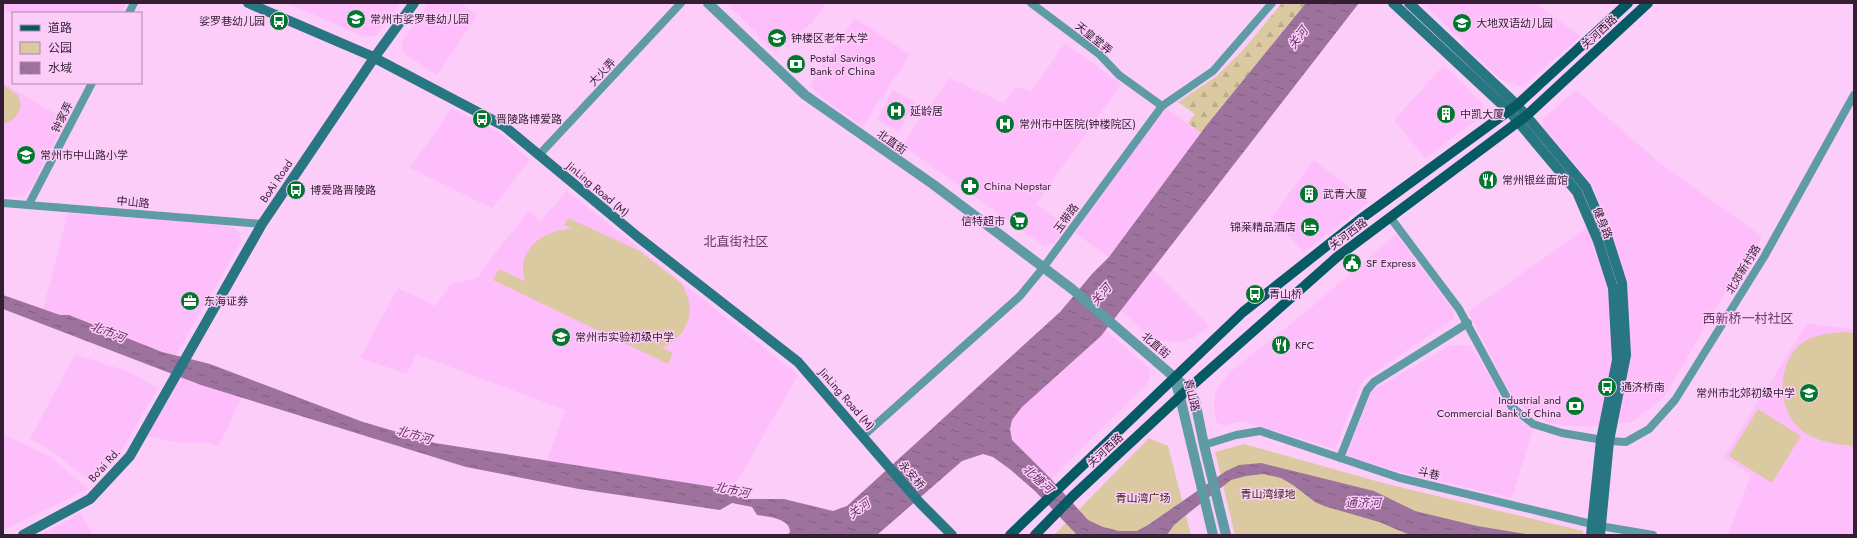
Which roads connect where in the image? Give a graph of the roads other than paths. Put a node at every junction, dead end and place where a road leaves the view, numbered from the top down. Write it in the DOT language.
graph roads {
  1 [pos="134,3"];
  2 [pos="248,3"];
  3 [pos="406,3"];
  4 [pos="414,3"];
  5 [pos="681,3"];
  6 [pos="708,3"];
  7 [pos="1031,3"];
  8 [pos="1272,3"];
  9 [pos="1393,3"];
  10 [pos="1408,3"];
  11 [pos="1628,3"];
  12 [pos="1648,3"];
  13 [pos="130,12"];
  14 [pos="371,57"];
  15 [pos="91,84"];
  16 [pos="1853,98"];
  17 [pos="1517,105"];
  18 [pos="1162,106"];
  19 [pos="1509,111"];
  20 [pos="1522,119"];
  21 [pos="538,155"];
  22 [pos="3,203"];
  23 [pos="29,204"];
  24 [pos="1390,217"];
  25 [pos="262,224"];
  26 [pos="1043,268"];
  27 [pos="1468,324"];
  28 [pos="1174,377"];
  29 [pos="172,381"];
  30 [pos="1188,389"];
  31 [pos="1180,397"];
  32 [pos="863,436"];
  33 [pos="1605,440"];
  34 [pos="1204,446"];
  35 [pos="1340,458"];
  36 [pos="886,462"];
  37 [pos="1597,529"];
  38 [pos="23,535"];
  39 [pos="952,535"];
  40 [pos="1010,535"];
  41 [pos="1035,535"];
  42 [pos="1213,535"];
  43 [pos="1226,535"];
  44 [pos="1591,535"];
  45 [pos="1653,535"];
  1 -- 13 [label="street"];
  2 -- 14 [label="main road, JinLing Road (M)"];
  3 -- 14 [label="main road"];
  4 -- 14 [label="main road, BoAi Road"];
  5 -- 21 [label="street, 大火弄"];
  6 -- 26 [label="street, 北直街"];
  7 -- 18 [label="street, 天皇堂弄"];
  8 -- 18 [label="street, 玉带路"];
  9 -- 19 [label="main road, 健身路"];
  10 -- 17 [label="main road, 健身路"];
  11 -- 17 [label="main road, 关河西路"];
  12 -- 20 [label="main road, 关河西路"];
  14 -- 21 [label="main road, JinLing Road (M)"];
  14 -- 25 [label="main road, BoAi Road"];
  15 -- 23 [label="street, 钟家弄"];
  16 -- 33 [label="street, 北郊新村路"];
  17 -- 19 [label="main road, 关河西路"];
  17 -- 20 [label="main road, 健身路"];
  18 -- 26 [label="street, 玉带路"];
  19 -- 20 [label="main road, 健身路"];
  19 -- 28 [label="main road, 关河西路"];
  20 -- 24 [label="main road, 关河西路"];
  20 -- 33 [label="main road, 健身路"];
  21 -- 32 [label="main road, JinLing Road (M)"];
  22 -- 23 [label="street, 中山路"];
  23 -- 25 [label="street, 中山路"];
  24 -- 27 [label="street, 北郊新村路"];
  24 -- 30 [label="main road, 关河西路"];
  25 -- 29 [label="main road, BoAi Road"];
  26 -- 28 [label="street, 北直街"];
  26 -- 32 [label="street, 玉带路"];
  27 -- 33 [label="street, 北郊新村路"];
  27 -- 35 [label="street"];
  28 -- 30 [label="street, 青山路"];
  28 -- 31 [label="street, 青山路"];
  28 -- 40 [label="main road, 关河西路"];
  29 -- 38 [label="main road, Bo'ai Rd."];
  30 -- 31 [label="main road, 关河西路"];
  30 -- 34 [label="street, 青山路"];
  31 -- 41 [label="main road, 关河西路"];
  31 -- 42 [label="street, 青山路"];
  32 -- 36 [label="main road, JinLing Road (M)"];
  33 -- 37 [label="main road, 健身路"];
  34 -- 35 [label="street, 斗巷"];
  34 -- 43 [label="street, 青山路"];
  35 -- 37 [label="street, 斗巷"];
  36 -- 39 [label="main road, 永安桥"];
  37 -- 44 [label="main road, 健身路"];
  37 -- 45 [label="street, 斗巷"];
}
